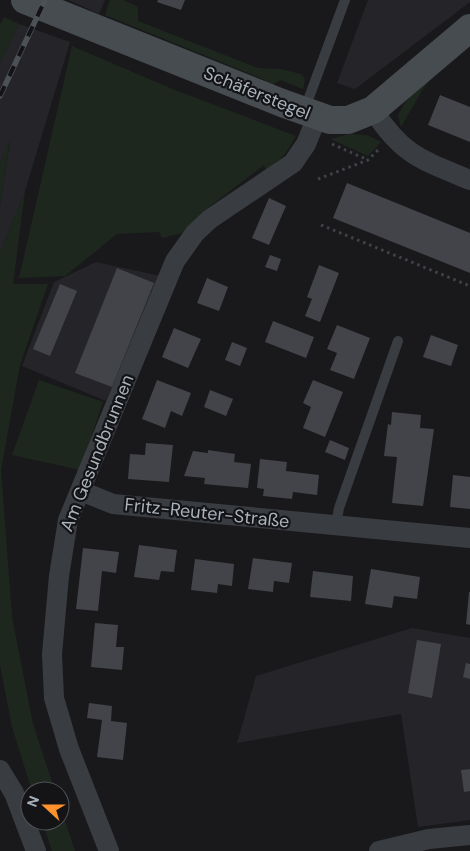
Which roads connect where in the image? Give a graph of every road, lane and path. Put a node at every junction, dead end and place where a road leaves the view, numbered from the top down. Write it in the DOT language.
graph roads {
  1 [pos="25,0"];
  2 [pos="345,0"];
  3 [pos="470,28"];
  4 [pos="373,110"];
  5 [pos="315,123"];
  6 [pos="383,145"];
  7 [pos="368,160"];
  8 [pos="318,179"];
  9 [pos="470,180"];
  10 [pos="321,224"];
  11 [pos="470,286"];
  12 [pos="398,341"];
  13 [pos="81,491"];
  14 [pos="336,525"];
  15 [pos="470,538"];
  16 [pos="0,770"];
  17 [pos="470,835"];
  18 [pos="36,851"];
  19 [pos="109,851"];
  20 [pos="379,851"];
  1 -- 5 [label="main road, Schäferstegel"];
  2 -- 5 [label="lane"];
  3 -- 4 [label="main road, Schäferstegel"];
  4 -- 5 [label="main road, Schäferstegel"];
  4 -- 9 [label="street"];
  5 -- 7 [label="path"];
  5 -- 13 [label="street, Am Gesundbrunnen"];
  6 -- 7 [label="path"];
  7 -- 8 [label="path"];
  10 -- 11 [label="path"];
  12 -- 14 [label="lane"];
  13 -- 14 [label="street, Fritz-Reuter-Straße"];
  13 -- 19 [label="street, Am Gesundbrunnen"];
  14 -- 15 [label="street, Fritz-Reuter-Straße"];
  16 -- 18 [label="street"];
  17 -- 20 [label="street"];
}
